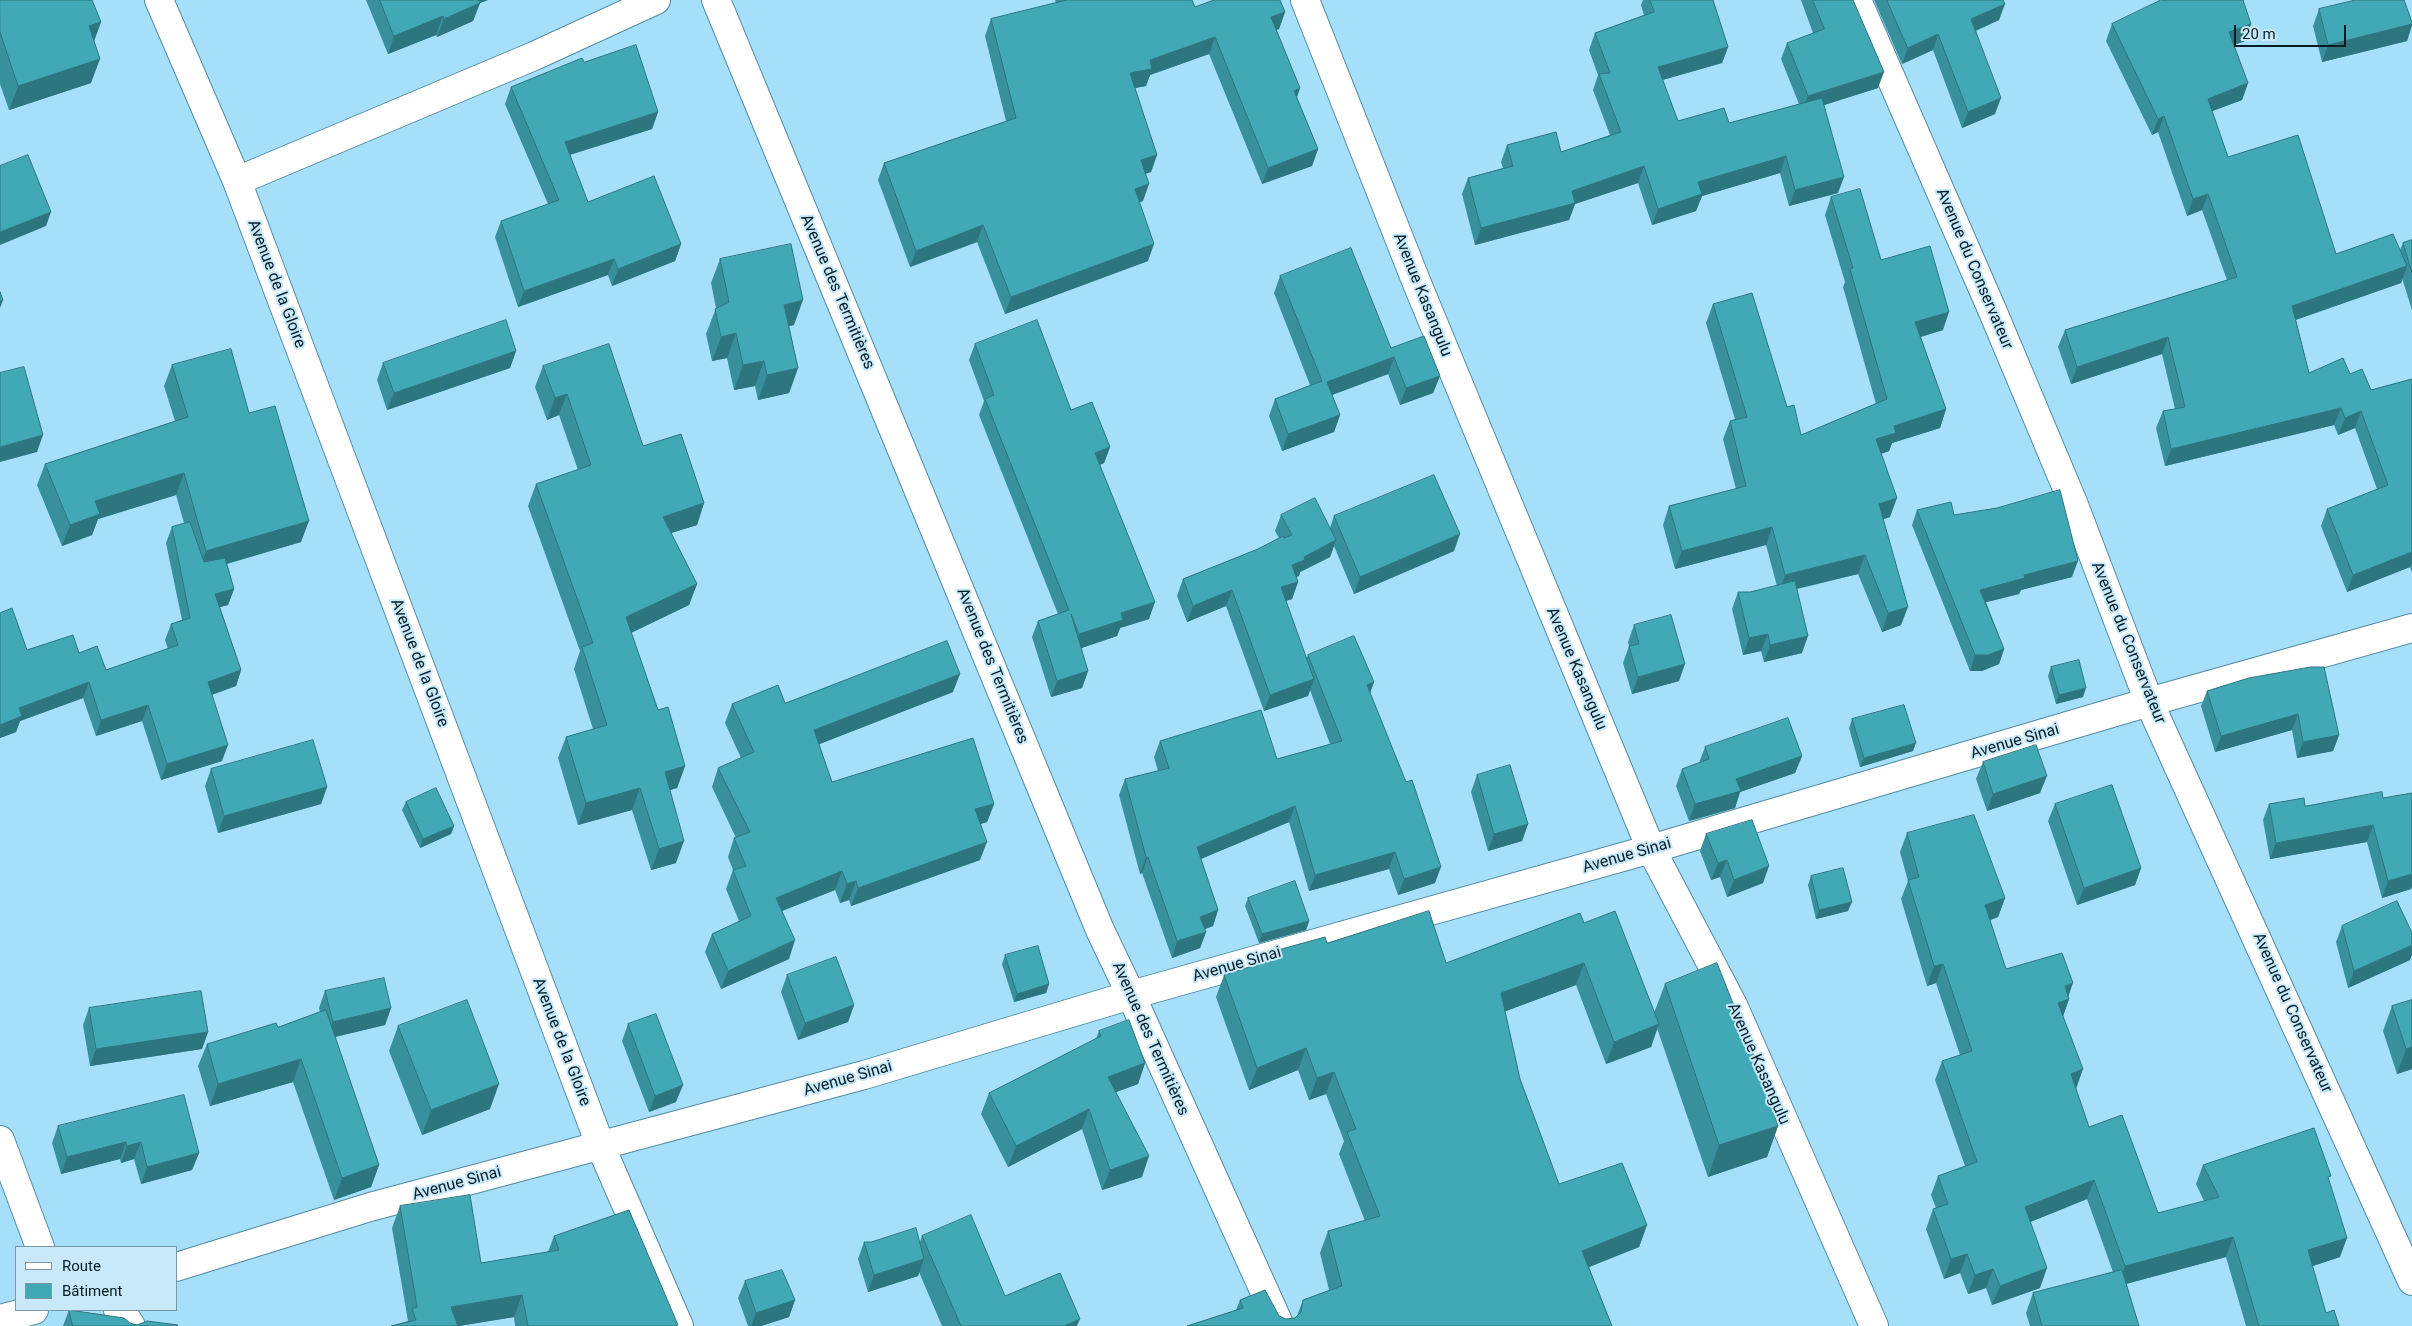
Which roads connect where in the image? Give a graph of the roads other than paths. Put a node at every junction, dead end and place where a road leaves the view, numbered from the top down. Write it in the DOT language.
graph roads {
  1 [pos="159,0"];
  2 [pos="656,0"];
  3 [pos="716,0"];
  4 [pos="1305,0"];
  5 [pos="1857,0"];
  6 [pos="237,181"];
  7 [pos="2412,628"];
  8 [pos="2149,702"];
  9 [pos="1651,849"];
  10 [pos="1131,995"];
  11 [pos="0,1140"];
  12 [pos="601,1147"];
  13 [pos="40,1246"];
  14 [pos="178,1266"];
  15 [pos="2412,1281"];
  16 [pos="30,1311"];
  17 [pos="120,1311"];
  18 [pos="0,1319"];
  19 [pos="131,1326"];
  20 [pos="679,1326"];
  21 [pos="1280,1326"];
  22 [pos="1874,1326"];
  1 -- 6 [label="street, Avenue de la Gloire"];
  2 -- 6 [label="street"];
  3 -- 10 [label="street, Avenue des Termitières"];
  4 -- 9 [label="street, Avenue Kasangulu"];
  5 -- 8 [label="street, Avenue du Conservateur"];
  6 -- 12 [label="street, Avenue de la Gloire"];
  7 -- 8 [label="street, Avenue Sinai"];
  8 -- 9 [label="street, Avenue Sinai"];
  8 -- 15 [label="street, Avenue du Conservateur"];
  9 -- 10 [label="street, Avenue Sinai"];
  9 -- 22 [label="street, Avenue Kasangulu"];
  10 -- 12 [label="street, Avenue Sinai"];
  10 -- 21 [label="street, Avenue des Termitières"];
  11 -- 13 [label="street"];
  12 -- 14 [label="street, Avenue Sinai"];
  12 -- 20 [label="street, Avenue de la Gloire"];
  16 -- 18 [label="street"];
  17 -- 19 [label="street"];
}
